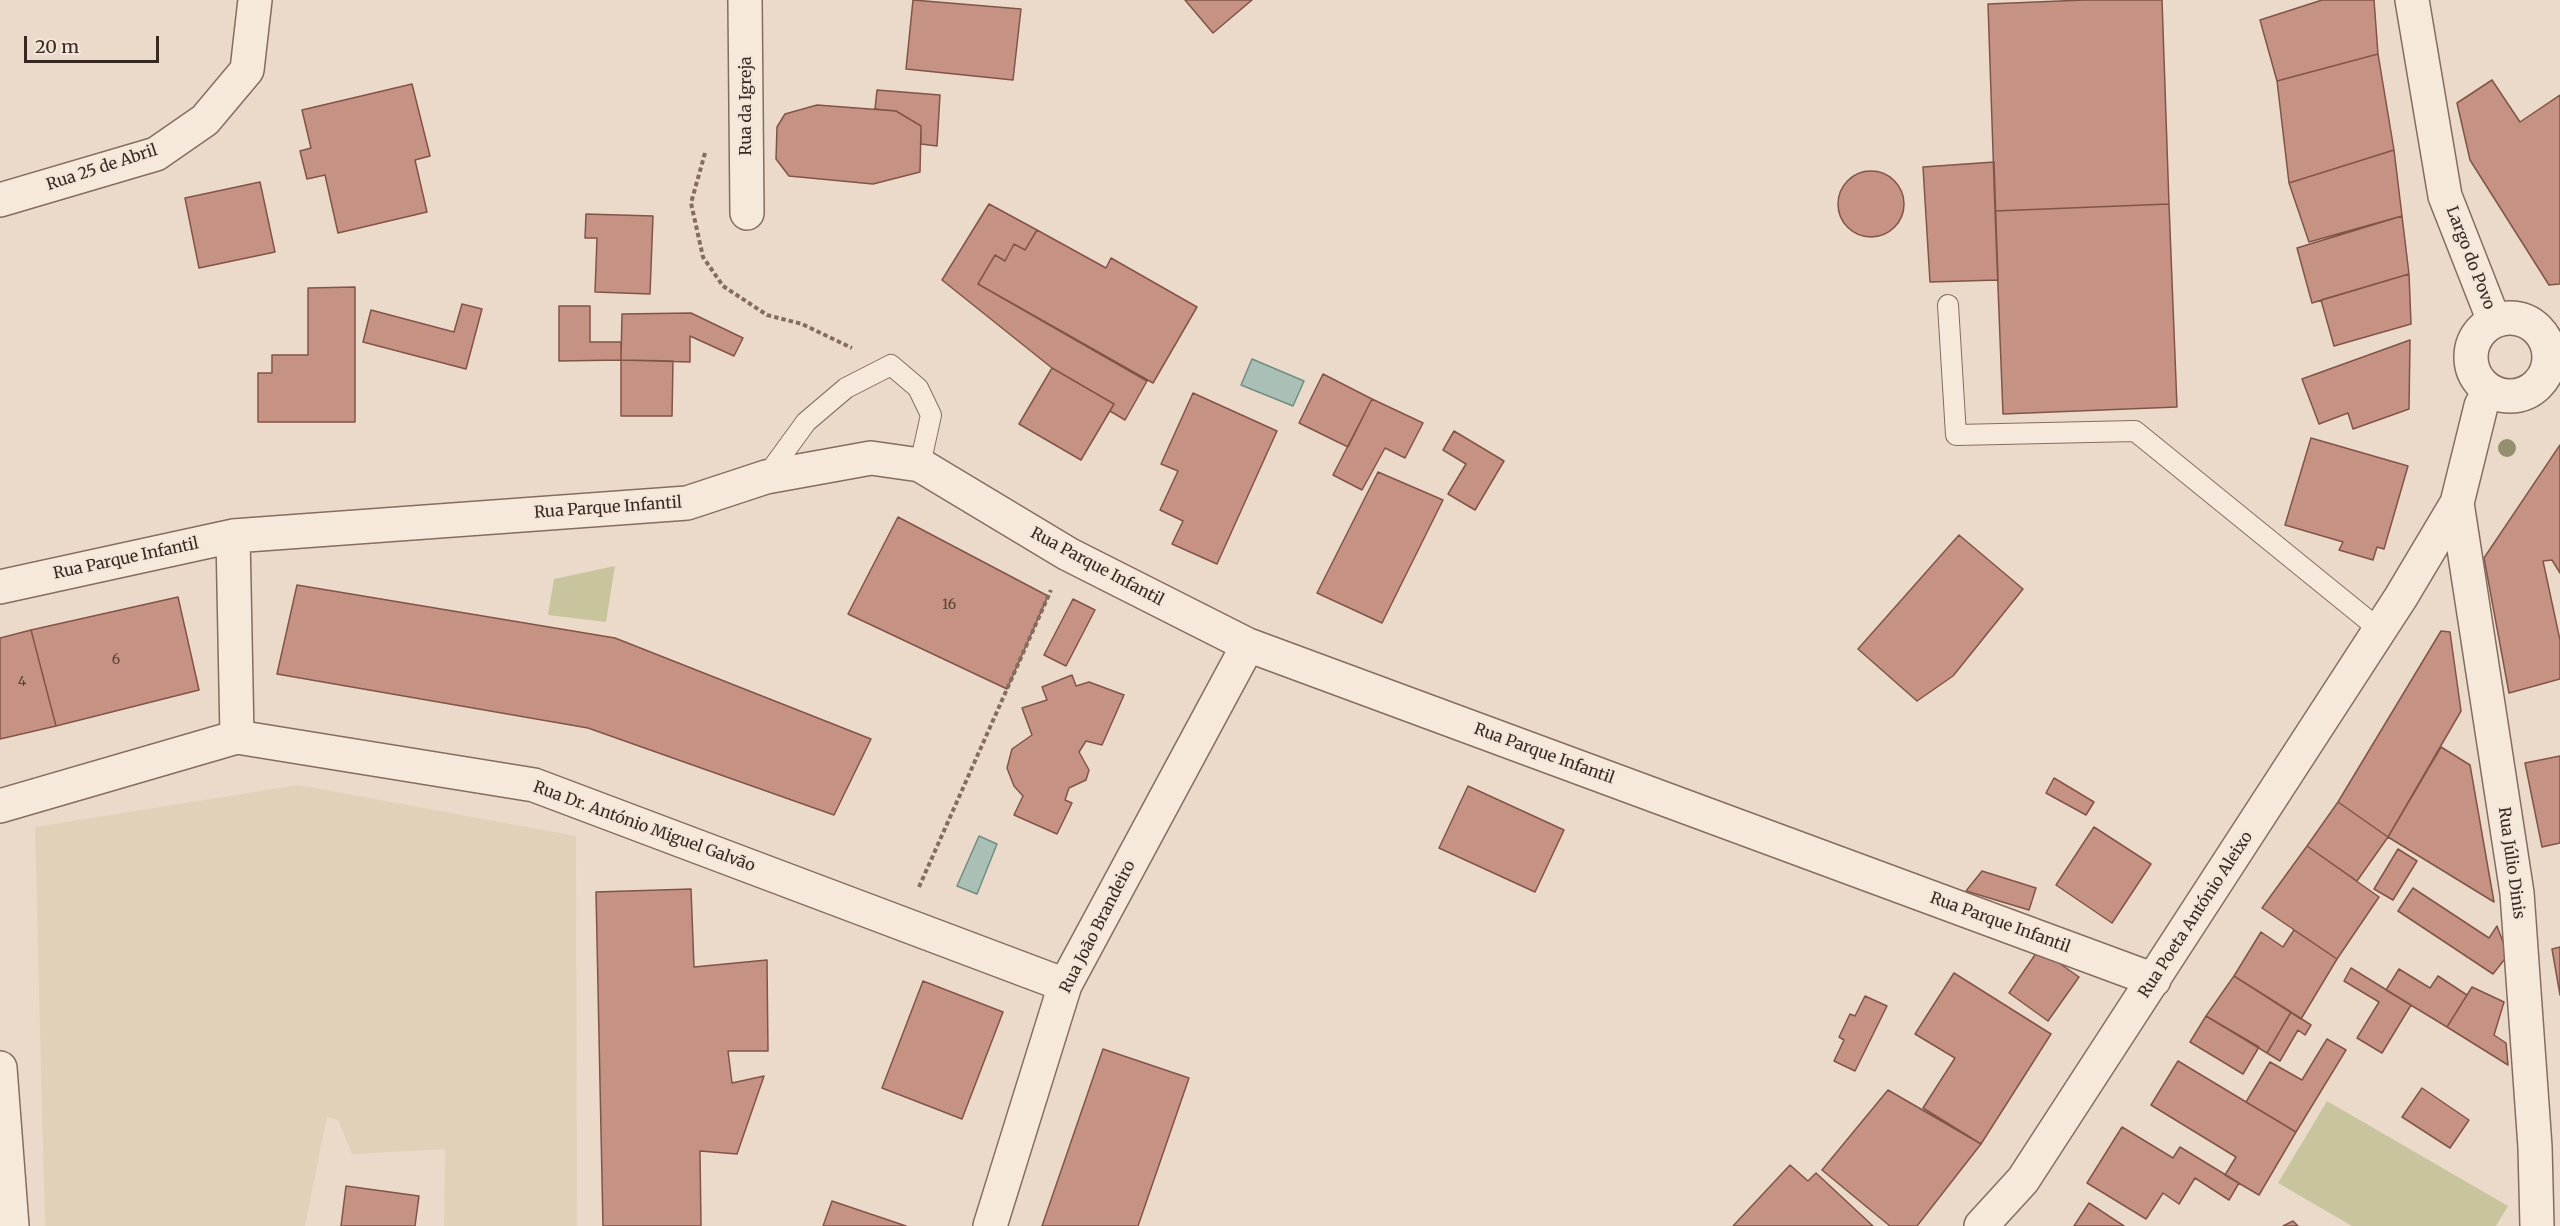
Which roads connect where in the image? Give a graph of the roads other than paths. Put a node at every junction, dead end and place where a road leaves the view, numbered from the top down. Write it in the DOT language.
graph roads {
  1 [pos="255,0"];
  2 [pos="745,0"];
  3 [pos="2412,0"];
  4 [pos="0,200"];
  5 [pos="747,213"];
  6 [pos="1948,305"];
  7 [pos="2494,321"];
  8 [pos="2554,342"];
  9 [pos="2489,390"];
  10 [pos="920,465"];
  11 [pos="766,477"];
  12 [pos="2457,503"];
  13 [pos="233,536"];
  14 [pos="0,587"];
  15 [pos="2380,630"];
  16 [pos="1248,645"];
  17 [pos="237,737"];
  18 [pos="0,806"];
  19 [pos="2154,980"];
  20 [pos="1065,985"];
  21 [pos="0,1068"];
  22 [pos="8,1213"];
  23 [pos="990,1226"];
  24 [pos="1981,1226"];
  25 [pos="2537,1226"];
  1 -- 4 [label="street, Rua 25 de Abril"];
  2 -- 5 [label="street, Rua da Igreja"];
  3 -- 7 [label="street, Largo do Povo"];
  6 -- 15 [label="lane"];
  7 -- 8 [label="street, Largo do Povo"];
  7 -- 9 [label="street, Largo do Povo"];
  8 -- 9 [label="street, Largo do Povo"];
  9 -- 12 [label="street"];
  10 -- 11 [label="street, Rua Parque Infantil"];
  10 -- 11 [label="lane"];
  10 -- 16 [label="street, Rua Parque Infantil"];
  11 -- 13 [label="street, Rua Parque Infantil"];
  12 -- 15 [label="street, Rua Poeta António Aleixo"];
  12 -- 25 [label="street, Rua Júlio Dinis"];
  13 -- 14 [label="street, Rua Parque Infantil"];
  13 -- 17 [label="street"];
  15 -- 19 [label="street, Rua Poeta António Aleixo"];
  16 -- 19 [label="street, Rua Parque Infantil"];
  16 -- 20 [label="street, Rua João Brandeiro"];
  17 -- 18 [label="street, Rua Dr. António Miguel Galvão"];
  17 -- 20 [label="street, Rua Dr. António Miguel Galvão"];
  19 -- 24 [label="street, Rua Poeta António Aleixo"];
  20 -- 23 [label="street, Rua João Brandeiro"];
  21 -- 22 [label="street"];
}
